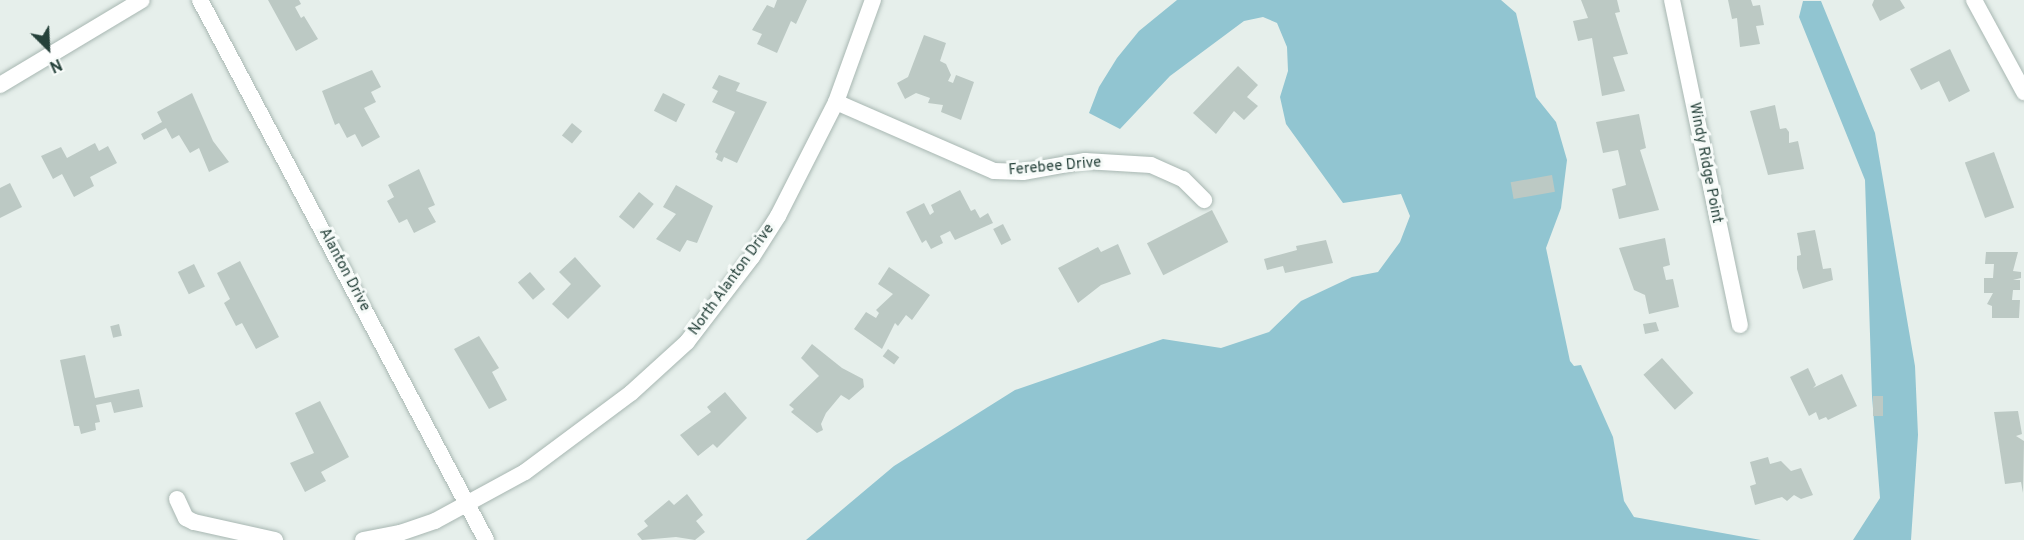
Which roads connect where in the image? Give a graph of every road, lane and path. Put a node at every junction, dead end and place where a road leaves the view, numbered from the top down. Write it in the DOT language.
graph roads {
  1 [pos="142,0"];
  2 [pos="200,0"];
  3 [pos="873,0"];
  4 [pos="1672,0"];
  5 [pos="1974,0"];
  6 [pos="0,85"];
  7 [pos="2024,92"];
  8 [pos="836,102"];
  9 [pos="1204,200"];
  10 [pos="1740,325"];
  11 [pos="177,499"];
  12 [pos="468,505"];
  13 [pos="275,540"];
  14 [pos="363,540"];
  15 [pos="486,540"];
  1 -- 6 [label="street"];
  2 -- 12 [label="street, Alanton Drive"];
  3 -- 8 [label="street, North Alanton Drive"];
  4 -- 10 [label="street, Windy Ridge Point"];
  5 -- 7 [label="street"];
  8 -- 9 [label="street, Ferebee Drive"];
  8 -- 12 [label="street, North Alanton Drive"];
  11 -- 13 [label="street"];
  12 -- 14 [label="street, North Alanton Drive"];
  12 -- 15 [label="street, Alanton Drive"];
}
